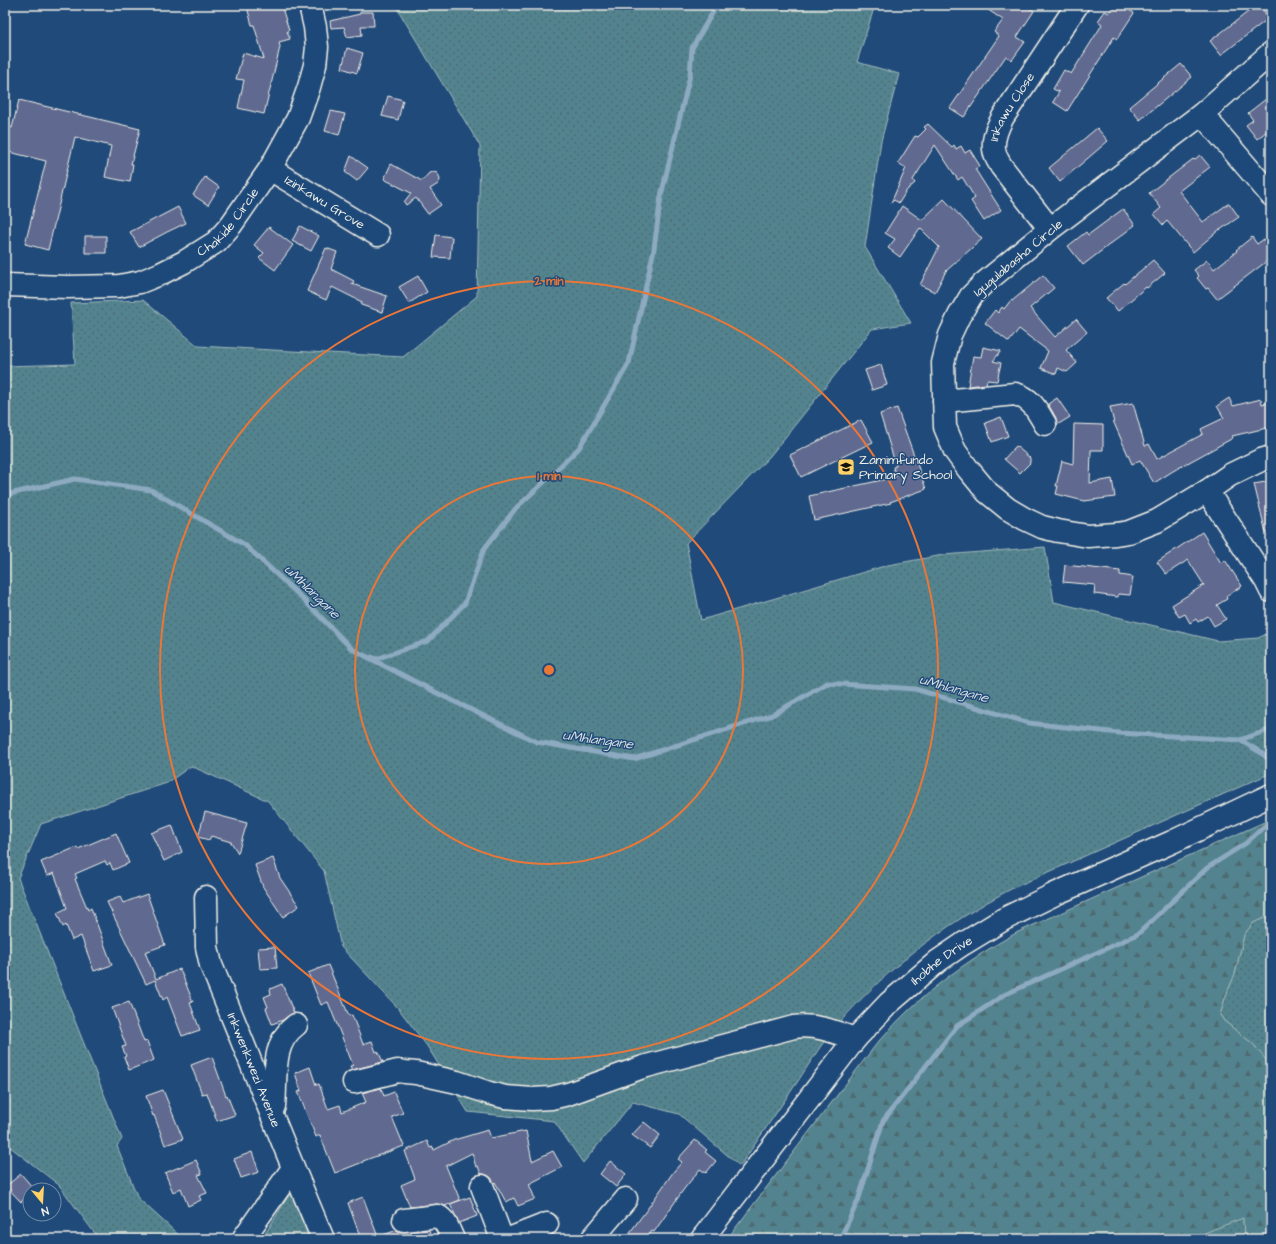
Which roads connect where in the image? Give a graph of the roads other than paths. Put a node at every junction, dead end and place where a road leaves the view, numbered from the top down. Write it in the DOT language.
graph roads {
  1 [pos="310,5"];
  2 [pos="1077,5"];
  3 [pos="1271,53"];
  4 [pos="1202,114"];
  5 [pos="270,169"];
  6 [pos="1271,195"];
  7 [pos="1050,229"];
  8 [pos="378,235"];
  9 [pos="5,285"];
  10 [pos="944,401"];
  11 [pos="1045,424"];
  12 [pos="1271,458"];
  13 [pos="1207,491"];
  14 [pos="1271,591"];
  15 [pos="1271,795"];
  16 [pos="206,898"];
  17 [pos="296,1026"];
  18 [pos="855,1039"];
  19 [pos="354,1082"];
  20 [pos="272,1113"];
  21 [pos="293,1168"];
  22 [pos="482,1186"];
  23 [pos="626,1199"];
  24 [pos="404,1220"];
  25 [pos="546,1224"];
  26 [pos="243,1239"];
  27 [pos="323,1239"];
  28 [pos="453,1239"];
  29 [pos="509,1239"];
  30 [pos="592,1239"];
  31 [pos="702,1239"];
  1 -- 5 [label="street, Chakide Circle"];
  2 -- 7 [label="street, Inkawu Close"];
  3 -- 4 [label="street, Igugulabasha Circle"];
  4 -- 6 [label="street"];
  4 -- 7 [label="street, Igugulabasha Circle"];
  5 -- 8 [label="street, Izinkawu Grove"];
  5 -- 9 [label="street, Chakide Circle"];
  7 -- 10 [label="street, Igugulabasha Circle"];
  10 -- 11 [label="street"];
  10 -- 13 [label="street, Igugulabasha Circle"];
  12 -- 13 [label="street, Igugulabasha Circle"];
  13 -- 14 [label="street"];
  15 -- 18 [label="street, Ihobhe Drive"];
  16 -- 20 [label="street, Inkwenkwezi Avenue"];
  17 -- 20 [label="street"];
  18 -- 19 [label="street"];
  18 -- 31 [label="street, Ihobhe Drive"];
  20 -- 21 [label="street, Inkwenkwezi Avenue"];
  21 -- 26 [label="street"];
  21 -- 27 [label="street, Inkwenkwezi Avenue"];
  22 -- 29 [label="street"];
  23 -- 30 [label="street"];
  24 -- 28 [label="street"];
  25 -- 29 [label="street"];
}
